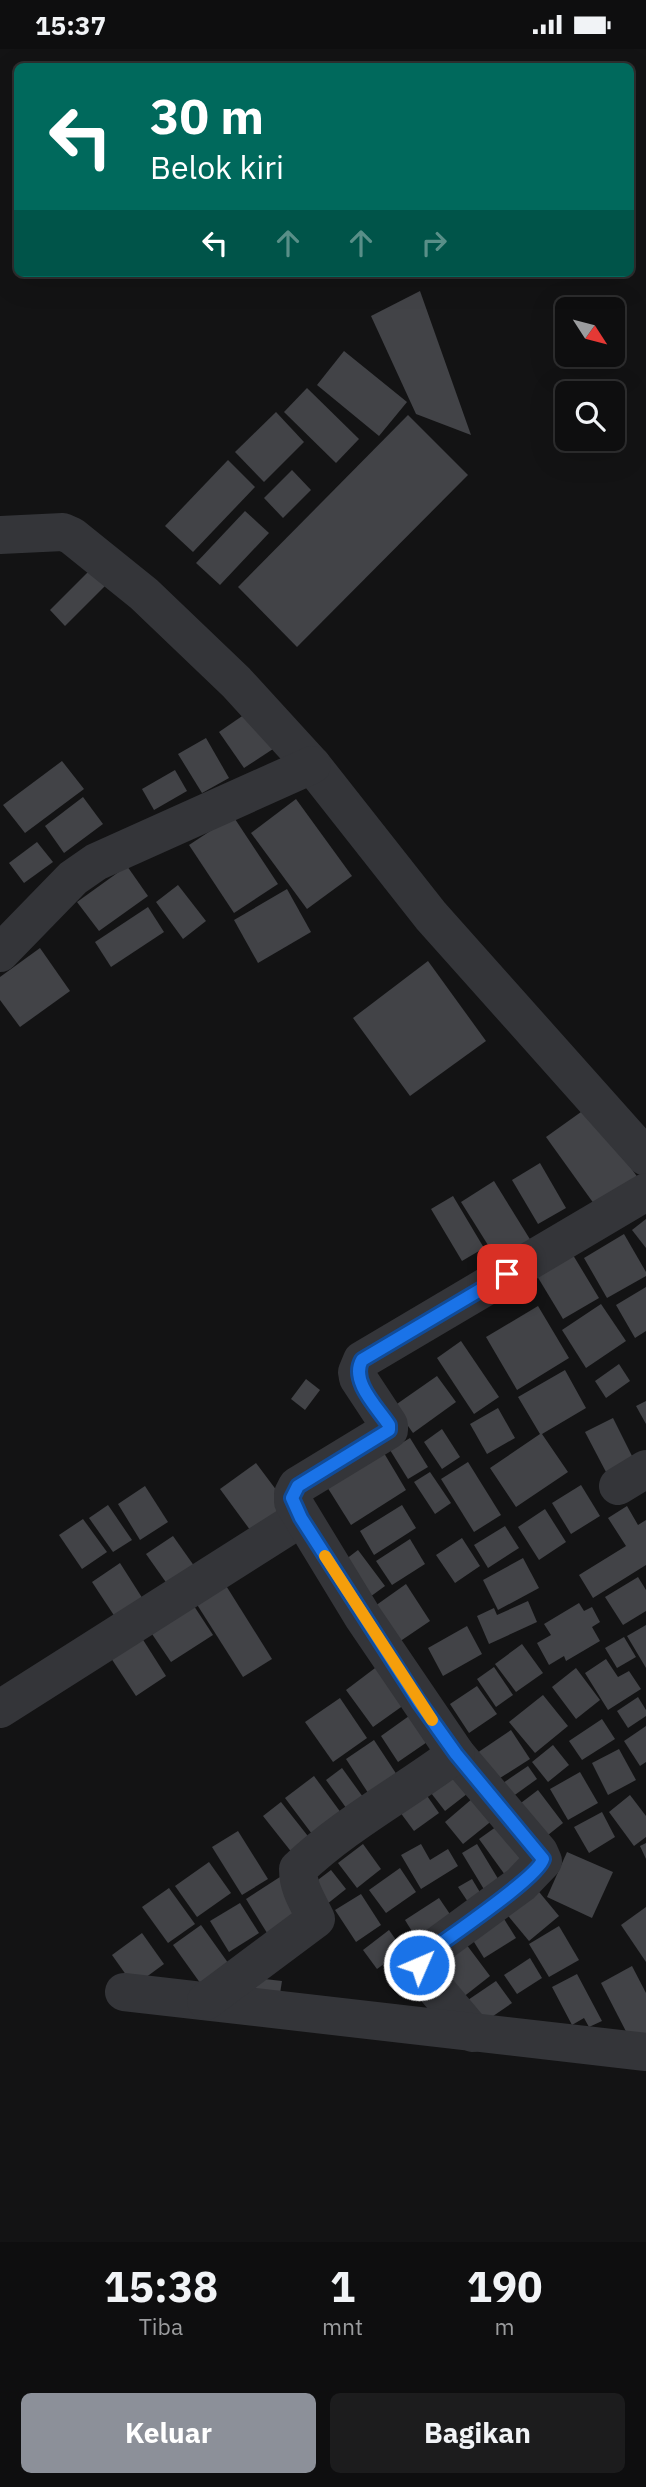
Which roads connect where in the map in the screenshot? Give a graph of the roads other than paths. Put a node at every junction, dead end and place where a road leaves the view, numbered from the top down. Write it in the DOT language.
graph roads {
  1 [pos="0,535"];
  2 [pos="312,765"];
  3 [pos="0,953"];
  4 [pos="646,1157"];
  5 [pos="646,1192"];
  6 [pos="301,1518"];
  7 [pos="0,1709"];
  8 [pos="456,1754"];
  9 [pos="124,1992"];
  10 [pos="206,2001"];
  11 [pos="473,2033"];
  12 [pos="646,2052"];
  1 -- 2 [label="street"];
  2 -- 3 [label="street"];
  2 -- 4 [label="street"];
  5 -- 6 [label="street"];
  6 -- 7 [label="street"];
  6 -- 8 [label="street"];
  8 -- 10 [label="street"];
  8 -- 11 [label="street"];
  9 -- 10 [label="street"];
  10 -- 11 [label="street"];
  11 -- 12 [label="street"];
}
